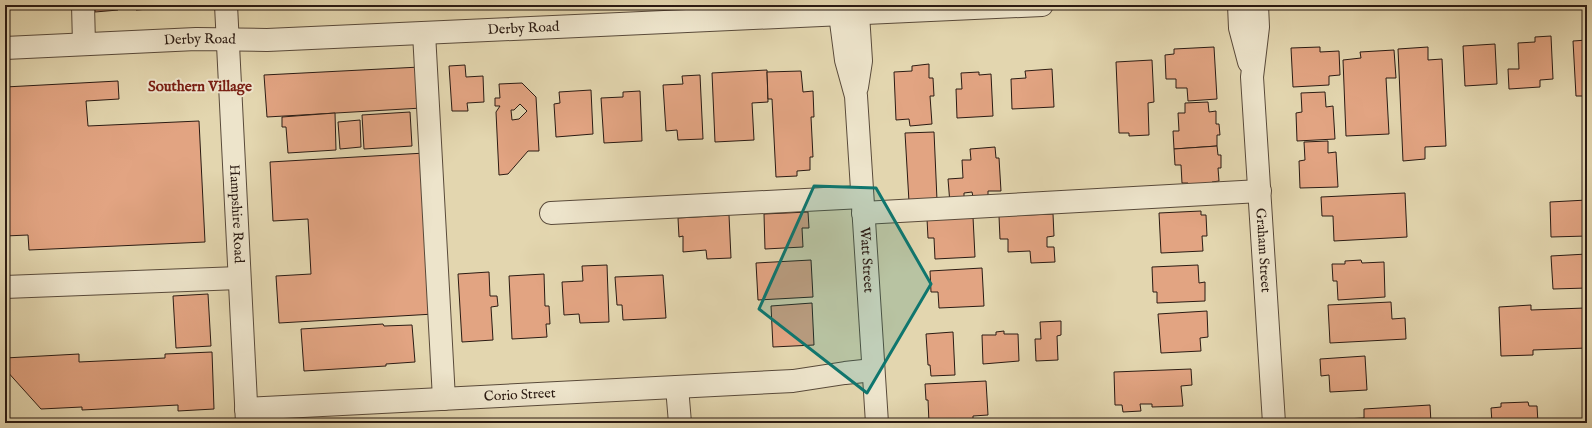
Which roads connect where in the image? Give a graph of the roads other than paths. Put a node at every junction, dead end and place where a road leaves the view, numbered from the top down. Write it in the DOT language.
graph roads {
  1 [pos="83,5"];
  2 [pos="226,5"];
  3 [pos="1042,5"];
  4 [pos="1239,5"];
  5 [pos="1257,5"];
  6 [pos="849,14"];
  7 [pos="424,33"];
  8 [pos="227,40"];
  9 [pos="84,44"];
  10 [pos="5,48"];
  11 [pos="1252,77"];
  12 [pos="1260,191"];
  13 [pos="863,205"];
  14 [pos="551,214"];
  15 [pos="239,278"];
  16 [pos="5,287"];
  17 [pos="874,378"];
  18 [pos="677,387"];
  19 [pos="444,399"];
  20 [pos="247,416"];
  21 [pos="680,423"];
  22 [pos="877,423"];
  23 [pos="1274,423"];
  1 -- 9 [label="street"];
  2 -- 8 [label="street, Hampshire Road"];
  3 -- 6 [label="street, Derby Road"];
  4 -- 11 [label="street, Graham Street"];
  5 -- 11 [label="street, Graham Street"];
  6 -- 7 [label="street, Derby Road"];
  6 -- 13 [label="street, Watt Street"];
  7 -- 8 [label="street, Derby Road"];
  7 -- 19 [label="street"];
  8 -- 9 [label="street, Derby Road"];
  8 -- 15 [label="street, Hampshire Road"];
  9 -- 10 [label="street, Derby Road"];
  11 -- 12 [label="street, Graham Street"];
  12 -- 13 [label="street"];
  12 -- 23 [label="street, Graham Street"];
  13 -- 14 [label="street"];
  13 -- 17 [label="street, Watt Street"];
  15 -- 16 [label="street"];
  15 -- 20 [label="street, Hampshire Road"];
  17 -- 18 [label="street, Corio Street"];
  17 -- 22 [label="street, Watt Street"];
  18 -- 19 [label="street, Corio Street"];
  18 -- 21 [label="street"];
  19 -- 20 [label="street, Corio Street"];
}
